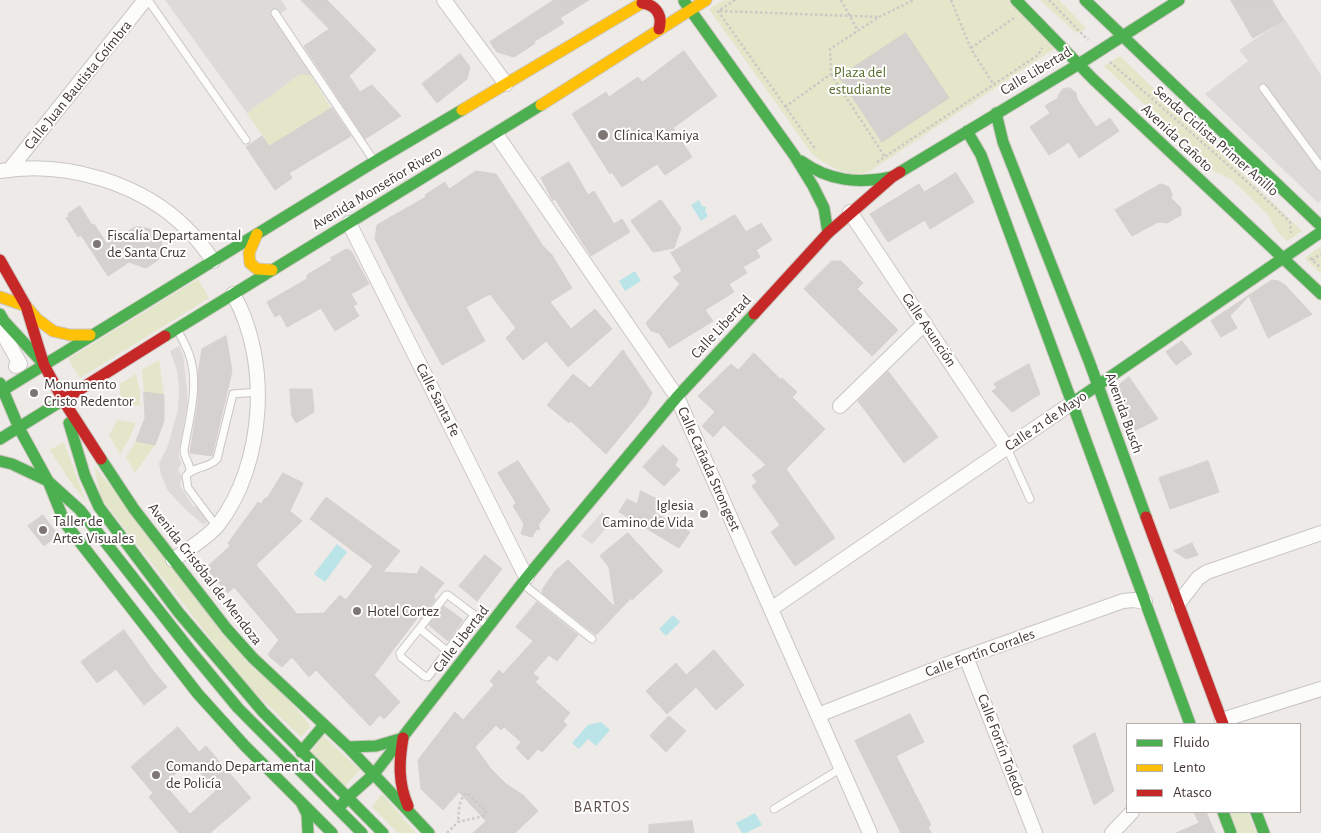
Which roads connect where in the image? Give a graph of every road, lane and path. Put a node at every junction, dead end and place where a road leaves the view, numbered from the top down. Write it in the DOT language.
graph roads {
  1 [pos="146,0"];
  2 [pos="444,0"];
  3 [pos="706,0"];
  4 [pos="735,0"];
  5 [pos="841,0"];
  6 [pos="914,0"];
  7 [pos="951,0"];
  8 [pos="1016,0"];
  9 [pos="1050,0"];
  10 [pos="1085,0"];
  11 [pos="1179,0"];
  12 [pos="645,2"];
  13 [pos="687,5"];
  14 [pos="718,11"];
  15 [pos="275,13"];
  16 [pos="850,16"];
  17 [pos="1015,17"];
  18 [pos="880,18"];
  19 [pos="659,29"];
  20 [pos="858,31"];
  21 [pos="1123,35"];
  22 [pos="1084,36"];
  23 [pos="1041,44"];
  24 [pos="970,48"];
  25 [pos="1079,64"];
  26 [pos="1114,66"];
  27 [pos="831,74"];
  28 [pos="506,84"];
  29 [pos="994,85"];
  30 [pos="1263,88"];
  31 [pos="785,107"];
  32 [pos="996,112"];
  33 [pos="967,131"];
  34 [pos="496,134"];
  35 [pos="246,140"];
  36 [pos="991,146"];
  37 [pos="819,155"];
  38 [pos="794,156"];
  39 [pos="885,157"];
  40 [pos="374,162"];
  41 [pos="874,164"];
  42 [pos="1321,167"];
  43 [pos="5,170"];
  44 [pos="892,177"];
  45 [pos="850,212"];
  46 [pos="349,223"];
  47 [pos="1321,226"];
  48 [pos="1321,232"];
  49 [pos="828,233"];
  50 [pos="257,234"];
  51 [pos="1291,238"];
  52 [pos="1321,254"];
  53 [pos="1308,256"];
  54 [pos="1282,258"];
  55 [pos="0,260"];
  56 [pos="213,261"];
  57 [pos="1311,261"];
  58 [pos="1321,268"];
  59 [pos="272,270"];
  60 [pos="233,294"];
  61 [pos="1321,294"];
  62 [pos="0,297"];
  63 [pos="26,306"];
  64 [pos="0,314"];
  65 [pos="924,323"];
  66 [pos="0,328"];
  67 [pos="177,328"];
  68 [pos="90,335"];
  69 [pos="0,338"];
  70 [pos="1089,361"];
  71 [pos="44,365"];
  72 [pos="1062,374"];
  73 [pos="1098,386"];
  74 [pos="1,389"];
  75 [pos="258,392"];
  76 [pos="677,397"];
  77 [pos="63,400"];
  78 [pos="1072,402"];
  79 [pos="840,406"];
  80 [pos="20,428"];
  81 [pos="0,439"];
  82 [pos="1007,448"];
  83 [pos="1,460"];
  84 [pos="190,471"];
  85 [pos="48,480"];
  86 [pos="1030,499"];
  87 [pos="216,527"];
  88 [pos="1321,533"];
  89 [pos="173,560"];
  90 [pos="525,581"];
  91 [pos="1145,602"];
  92 [pos="1178,604"];
  93 [pos="771,609"];
  94 [pos="474,615"];
  95 [pos="489,626"];
  96 [pos="420,629"];
  97 [pos="592,639"];
  98 [pos="447,651"];
  99 [pos="966,657"];
  100 [pos="1209,687"];
  101 [pos="1321,689"];
  102 [pos="1182,701"];
  103 [pos="818,715"];
  104 [pos="1207,722"];
  105 [pos="324,725"];
  106 [pos="403,738"];
  107 [pos="348,747"];
  108 [pos="301,752"];
  109 [pos="840,769"];
  110 [pos="374,774"];
  111 [pos="347,798"];
  112 [pos="300,800"];
  113 [pos="356,807"];
  114 [pos="774,809"];
  115 [pos="338,810"];
  116 [pos="411,812"];
  117 [pos="1131,813"];
  118 [pos="1223,813"];
  119 [pos="1256,813"];
  120 [pos="347,819"];
  121 [pos="458,822"];
  122 [pos="329,831"];
  123 [pos="308,833"];
  124 [pos="362,833"];
  125 [pos="382,833"];
  126 [pos="429,833"];
  127 [pos="447,833"];
  128 [pos="870,833"];
  129 [pos="1035,833"];
  130 [pos="1112,833"];
  131 [pos="1231,833"];
  132 [pos="1264,833"];
  1 -- 35 [label="lane"];
  1 -- 43 [label="street, Calle Juan Bautista Coímbra"];
  2 -- 28 [label="street"];
  3 -- 13 [label="main road, Avenida Monseñor Rivero"];
  4 -- 14 [label="path"];
  5 -- 16 [label="path"];
  6 -- 18 [label="path"];
  7 -- 24 [label="path"];
  8 -- 25 [label="main road, Avenida Cañoto"];
  9 -- 22 [label="path"];
  10 -- 21 [label="main road"];
  11 -- 21 [label="main road, Calle Libertad"];
  12 -- 19 [label="main road"];
  12 -- 28 [label="main road, Avenida Monseñor Rivero"];
  13 -- 19 [label="main road, Avenida Monseñor Rivero"];
  13 -- 38 [label="main road"];
  14 -- 16 [label="path"];
  14 -- 31 [label="path"];
  15 -- 40 [label="lane"];
  16 -- 18 [label="path"];
  16 -- 20 [label="path"];
  17 -- 24 [label="path"];
  18 -- 20 [label="path"];
  19 -- 34 [label="main road, Avenida Monseñor Rivero"];
  20 -- 27 [label="path"];
  21 -- 25 [label="main road, Calle Libertad"];
  21 -- 47 [label="main road"];
  23 -- 29 [label="path"];
  24 -- 29 [label="path"];
  25 -- 32 [label="main road, Calle Libertad"];
  25 -- 54 [label="main road, Avenida Cañoto"];
  26 -- 51 [label="path, Senda Ciclista Primer Anillo"];
  27 -- 31 [label="path"];
  27 -- 39 [label="path"];
  28 -- 40 [label="main road, Avenida Monseñor Rivero"];
  29 -- 39 [label="path"];
  30 -- 42 [label="lane"];
  31 -- 37 [label="path"];
  32 -- 33 [label="main road, Calle Libertad"];
  32 -- 36 [label="main road, Avenida Busch"];
  33 -- 36 [label="main road, Avenida Busch"];
  33 -- 44 [label="main road, Calle Libertad"];
  34 -- 46 [label="main road, Avenida Monseñor Rivero"];
  34 -- 76 [label="street, Calle Cañada Strongest"];
  36 -- 70 [label="main road, Avenida Busch"];
  36 -- 72 [label="main road, Avenida Busch"];
  38 -- 44 [label="main road"];
  38 -- 49 [label="main road"];
  39 -- 41 [label="path"];
  40 -- 50 [label="main road, Avenida Monseñor Rivero"];
  43 -- 56 [label="street"];
  44 -- 45 [label="main road, Calle Libertad"];
  45 -- 49 [label="main road, Calle Libertad"];
  45 -- 65 [label="street, Calle Asunción"];
  46 -- 59 [label="main road, Avenida Monseñor Rivero"];
  46 -- 90 [label="street, Calle Santa Fe"];
  48 -- 54 [label="main road, Calle 21 de Mayo"];
  49 -- 76 [label="main road, Calle Libertad"];
  50 -- 56 [label="main road, Avenida Monseñor Rivero"];
  50 -- 59 [label="main road"];
  52 -- 57 [label="path"];
  53 -- 57 [label="path"];
  54 -- 61 [label="main road, Avenida Cañoto"];
  54 -- 73 [label="main road, Calle 21 de Mayo"];
  55 -- 63 [label="main road, Avenida Cristóbal de Mendoza"];
  56 -- 68 [label="main road, Avenida Monseñor Rivero"];
  57 -- 58 [label="path"];
  59 -- 60 [label="main road, Avenida Monseñor Rivero"];
  60 -- 67 [label="main road, Avenida Monseñor Rivero"];
  60 -- 75 [label="street"];
  62 -- 63 [label="main road"];
  63 -- 68 [label="main road"];
  63 -- 71 [label="main road, Avenida Cristóbal de Mendoza"];
  64 -- 71 [label="main road, Avenida Cristóbal de Mendoza"];
  65 -- 79 [label="street"];
  65 -- 82 [label="street, Calle Asunción"];
  66 -- 69 [label="street"];
  67 -- 77 [label="main road, Avenida Monseñor Rivero"];
  67 -- 84 [label="lane"];
  68 -- 71 [label="main road, Avenida Monseñor Rivero"];
  70 -- 72 [label="main road"];
  70 -- 73 [label="main road, Avenida Busch"];
  71 -- 74 [label="main road, Avenida Monseñor Rivero"];
  71 -- 77 [label="main road, Avenida Cristóbal de Mendoza"];
  72 -- 78 [label="main road, Avenida Busch"];
  73 -- 78 [label="main road, Calle 21 de Mayo"];
  73 -- 92 [label="main road, Avenida Busch"];
  74 -- 80 [label="main road"];
  75 -- 84 [label="lane"];
  75 -- 87 [label="street"];
  76 -- 90 [label="main road, Calle Libertad"];
  76 -- 93 [label="street, Calle Cañada Strongest"];
  77 -- 80 [label="main road, Avenida Monseñor Rivero"];
  77 -- 89 [label="main road, Avenida Cristóbal de Mendoza"];
  77 -- 108 [label="main road, Avenida Cristóbal de Mendoza"];
  78 -- 82 [label="street, Calle 21 de Mayo"];
  78 -- 91 [label="main road, Avenida Busch"];
  80 -- 81 [label="main road, Avenida Monseñor Rivero"];
  80 -- 85 [label="main road"];
  82 -- 86 [label="lane"];
  82 -- 93 [label="street, Calle 21 de Mayo"];
  83 -- 85 [label="main road"];
  84 -- 87 [label="lane"];
  85 -- 112 [label="main road"];
  85 -- 115 [label="main road"];
  87 -- 89 [label="street"];
  88 -- 92 [label="street"];
  89 -- 105 [label="main road, Avenida Cristóbal de Mendoza"];
  90 -- 95 [label="main road, Calle Libertad"];
  90 -- 97 [label="lane"];
  91 -- 99 [label="street, Calle Fortín Corrales"];
  91 -- 102 [label="main road, Avenida Busch"];
  92 -- 100 [label="main road, Avenida Busch"];
  93 -- 103 [label="street, Calle Cañada Strongest"];
  94 -- 95 [label="lane"];
  94 -- 96 [label="lane"];
  94 -- 98 [label="lane"];
  95 -- 106 [label="main road, Calle Libertad"];
  96 -- 98 [label="lane"];
  96 -- 98 [label="lane"];
  99 -- 103 [label="street, Calle Fortín Corrales"];
  99 -- 129 [label="street, Calle Fortín Toledo"];
  100 -- 102 [label="main road"];
  100 -- 104 [label="main road, Avenida Busch"];
  101 -- 104 [label="street"];
  102 -- 104 [label="main road, Avenida Busch"];
  103 -- 109 [label="street, Calle Cañada Strongest"];
  105 -- 107 [label="main road, Avenida Cristóbal de Mendoza"];
  105 -- 108 [label="main road"];
  106 -- 107 [label="main road"];
  106 -- 110 [label="main road, Calle Libertad"];
  106 -- 116 [label="main road"];
  107 -- 110 [label="main road, Avenida Cristóbal de Mendoza"];
  108 -- 111 [label="main road, Avenida Cristóbal de Mendoza"];
  109 -- 114 [label="lane"];
  109 -- 128 [label="street, Calle Cañada Strongest"];
  110 -- 111 [label="main road"];
  110 -- 113 [label="main road"];
  110 -- 116 [label="main road, Avenida Cristóbal de Mendoza"];
  111 -- 113 [label="main road, Avenida Cristóbal de Mendoza"];
  111 -- 115 [label="main road"];
  112 -- 122 [label="main road"];
  112 -- 123 [label="main road"];
  113 -- 120 [label="main road"];
  113 -- 125 [label="main road, Avenida Cristóbal de Mendoza"];
  115 -- 120 [label="main road"];
  115 -- 122 [label="main road"];
  116 -- 126 [label="main road, Avenida Cristóbal de Mendoza"];
  117 -- 130 [label="street"];
  118 -- 131 [label="main road"];
  119 -- 132 [label="main road"];
  120 -- 122 [label="main road"];
  120 -- 124 [label="main road"];
  121 -- 121 [label="path"];
  121 -- 127 [label="path"];
}
